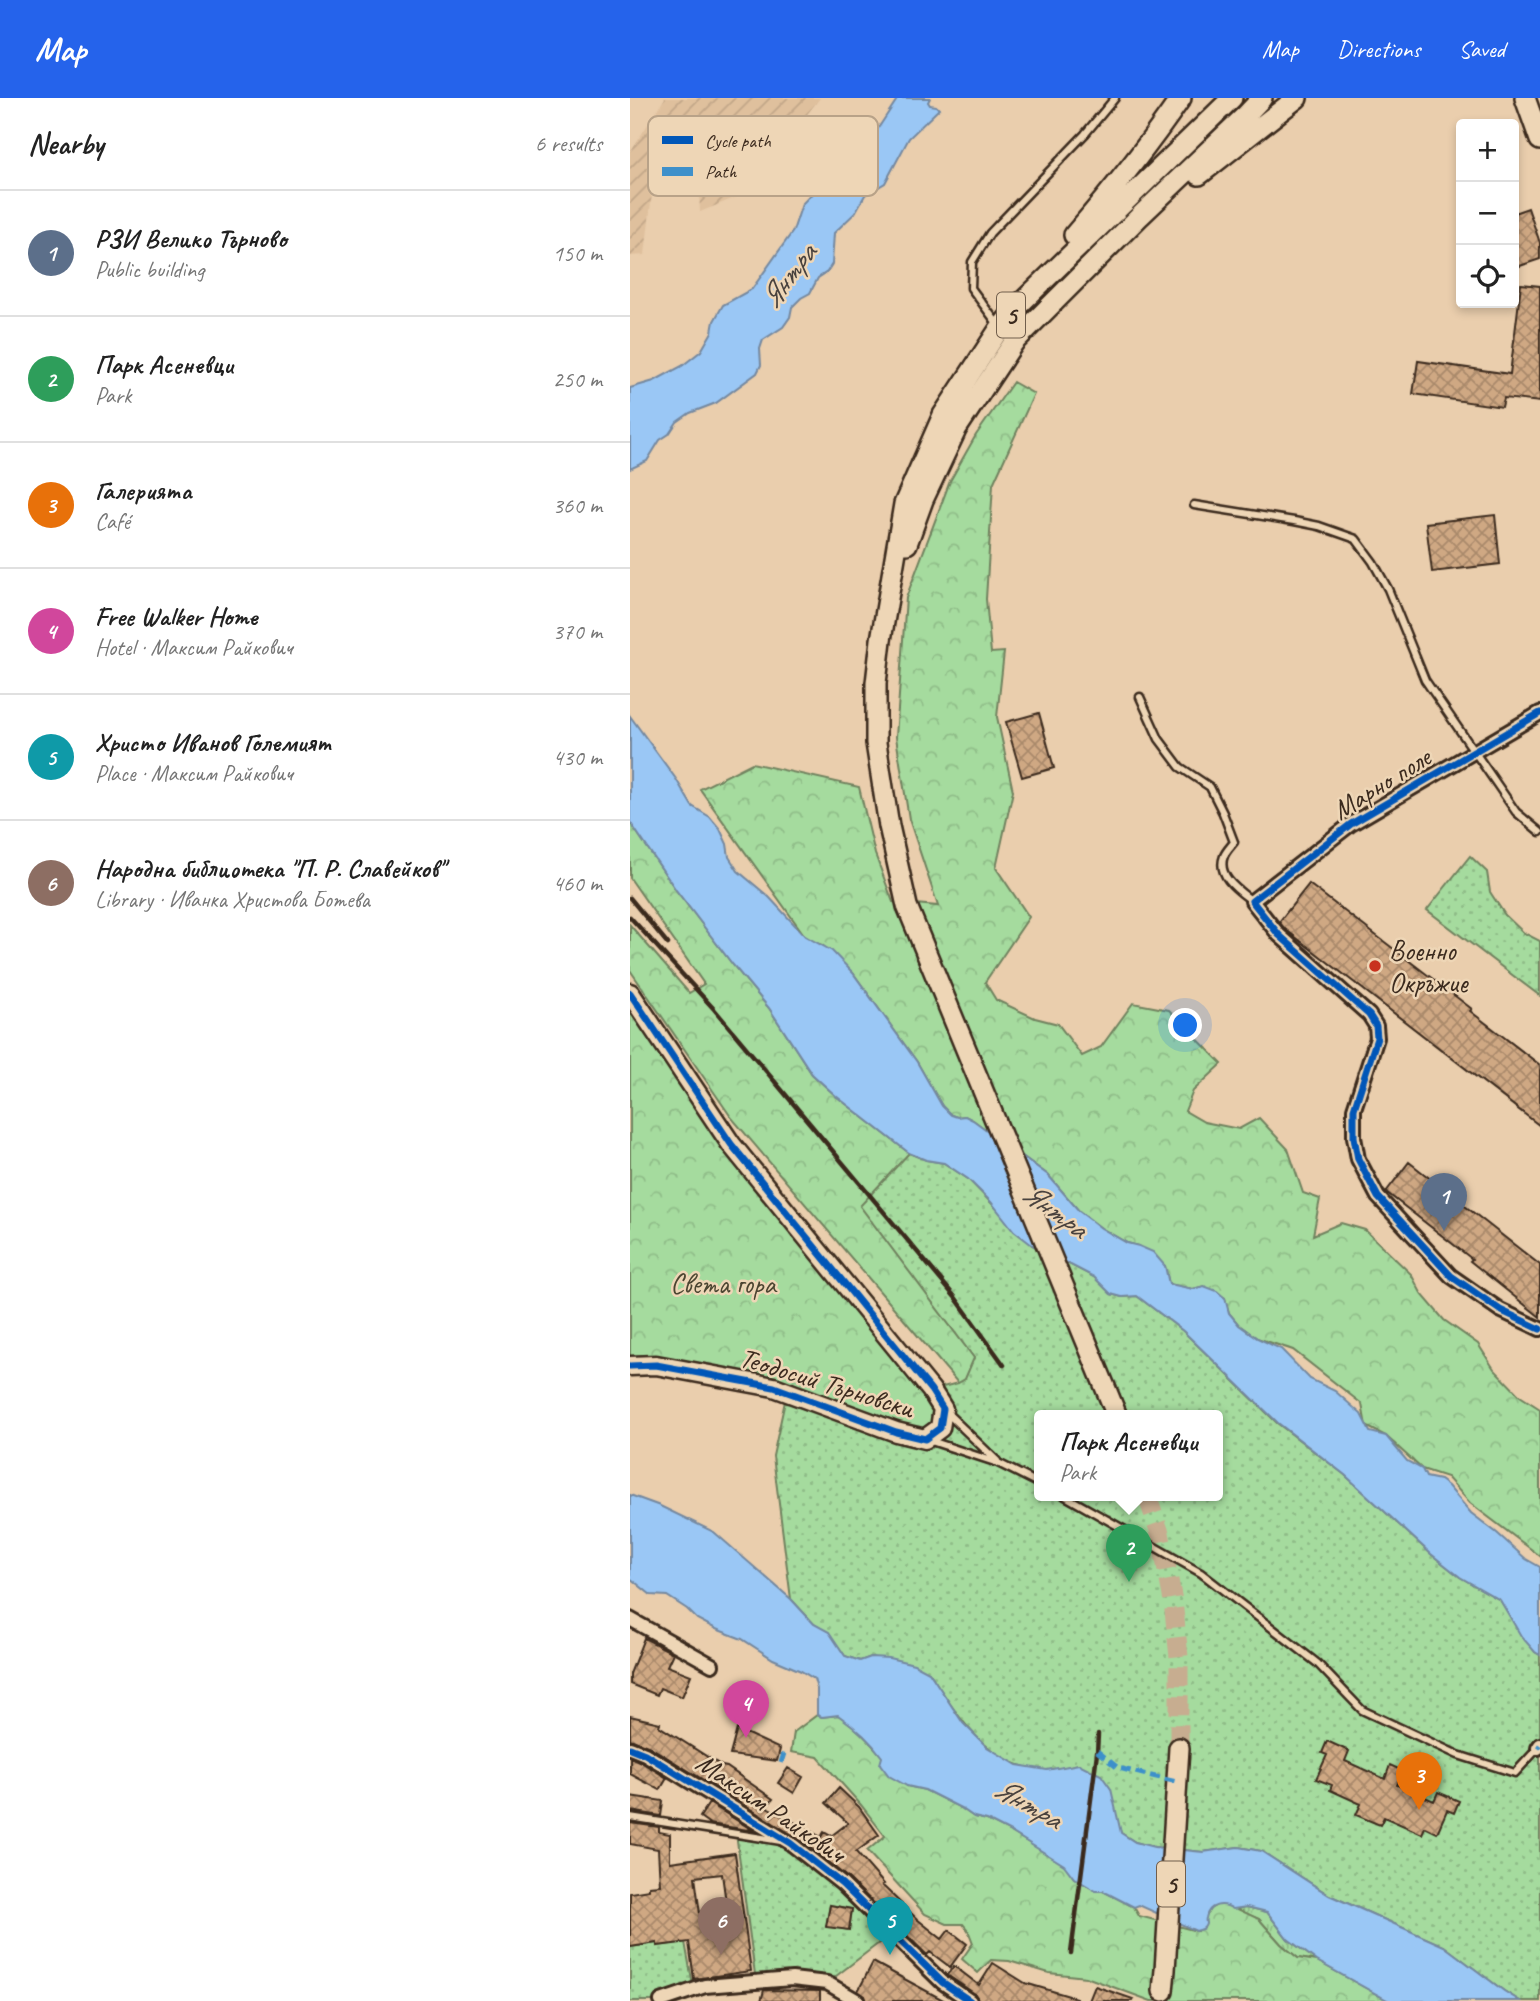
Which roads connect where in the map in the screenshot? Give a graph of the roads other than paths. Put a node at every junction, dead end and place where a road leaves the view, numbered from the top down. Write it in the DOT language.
graph roads {
  1 [pos="1115,98"];
  2 [pos="1181,98"];
  3 [pos="1232,98"];
  4 [pos="1262,98"];
  5 [pos="1286,98"];
  6 [pos="1297,98"];
  7 [pos="1525,98"];
  8 [pos="1251,133"];
  9 [pos="1540,140"];
  10 [pos="1140,216"];
  11 [pos="1021,303"];
  12 [pos="1000,328"];
  13 [pos="1194,505"];
  14 [pos="889,595"];
  15 [pos="1140,697"];
  16 [pos="1540,713"];
  17 [pos="1473,751"];
  18 [pos="1540,832"];
  19 [pos="1252,901"];
  20 [pos="630,993"];
  21 [pos="1540,1329"];
  22 [pos="630,1366"];
  23 [pos="943,1409"];
  24 [pos="1115,1410"];
  25 [pos="925,1439"];
  26 [pos="999,1462"];
  27 [pos="1034,1481"];
  28 [pos="1074,1501"];
  29 [pos="630,1619"];
  30 [pos="712,1665"];
  31 [pos="1539,1746"];
  32 [pos="630,1748"];
  33 [pos="1179,1748"];
  34 [pos="630,1817"];
  35 [pos="790,1843"];
  36 [pos="1163,1991"];
  37 [pos="661,2001"];
  38 [pos="858,2001"];
  39 [pos="970,2001"];
  1 -- 12 [label="lane"];
  2 -- 11 [label="main road"];
  3 -- 11 [label="main road, 5"];
  4 -- 10 [label="main road, 5"];
  5 -- 8 [label="main road"];
  6 -- 8 [label="main road"];
  7 -- 9 [label="main road"];
  8 -- 10 [label="main road"];
  10 -- 14 [label="main road, 5"];
  11 -- 12 [label="main road, 5"];
  12 -- 14 [label="main road, 5"];
  13 -- 17 [label="lane"];
  14 -- 24 [label="main road, 5"];
  15 -- 19 [label="lane"];
  16 -- 17 [label="street, Марно поле"];
  17 -- 18 [label="lane"];
  17 -- 19 [label="street, Марно поле"];
  19 -- 21 [label="street"];
  20 -- 23 [label="street"];
  22 -- 25 [label="street, Теодосий Търновски"];
  23 -- 25 [label="street"];
  23 -- 26 [label="lane"];
  25 -- 26 [label="lane"];
  26 -- 27 [label="lane"];
  28 -- 31 [label="lane"];
  29 -- 30 [label="street"];
  32 -- 35 [label="street, Максим Райкович"];
  33 -- 36 [label="main road, 5"];
  34 -- 35 [label="lane"];
  35 -- 39 [label="street, Максим Райкович"];
  37 -- 38 [label="street"];
}
